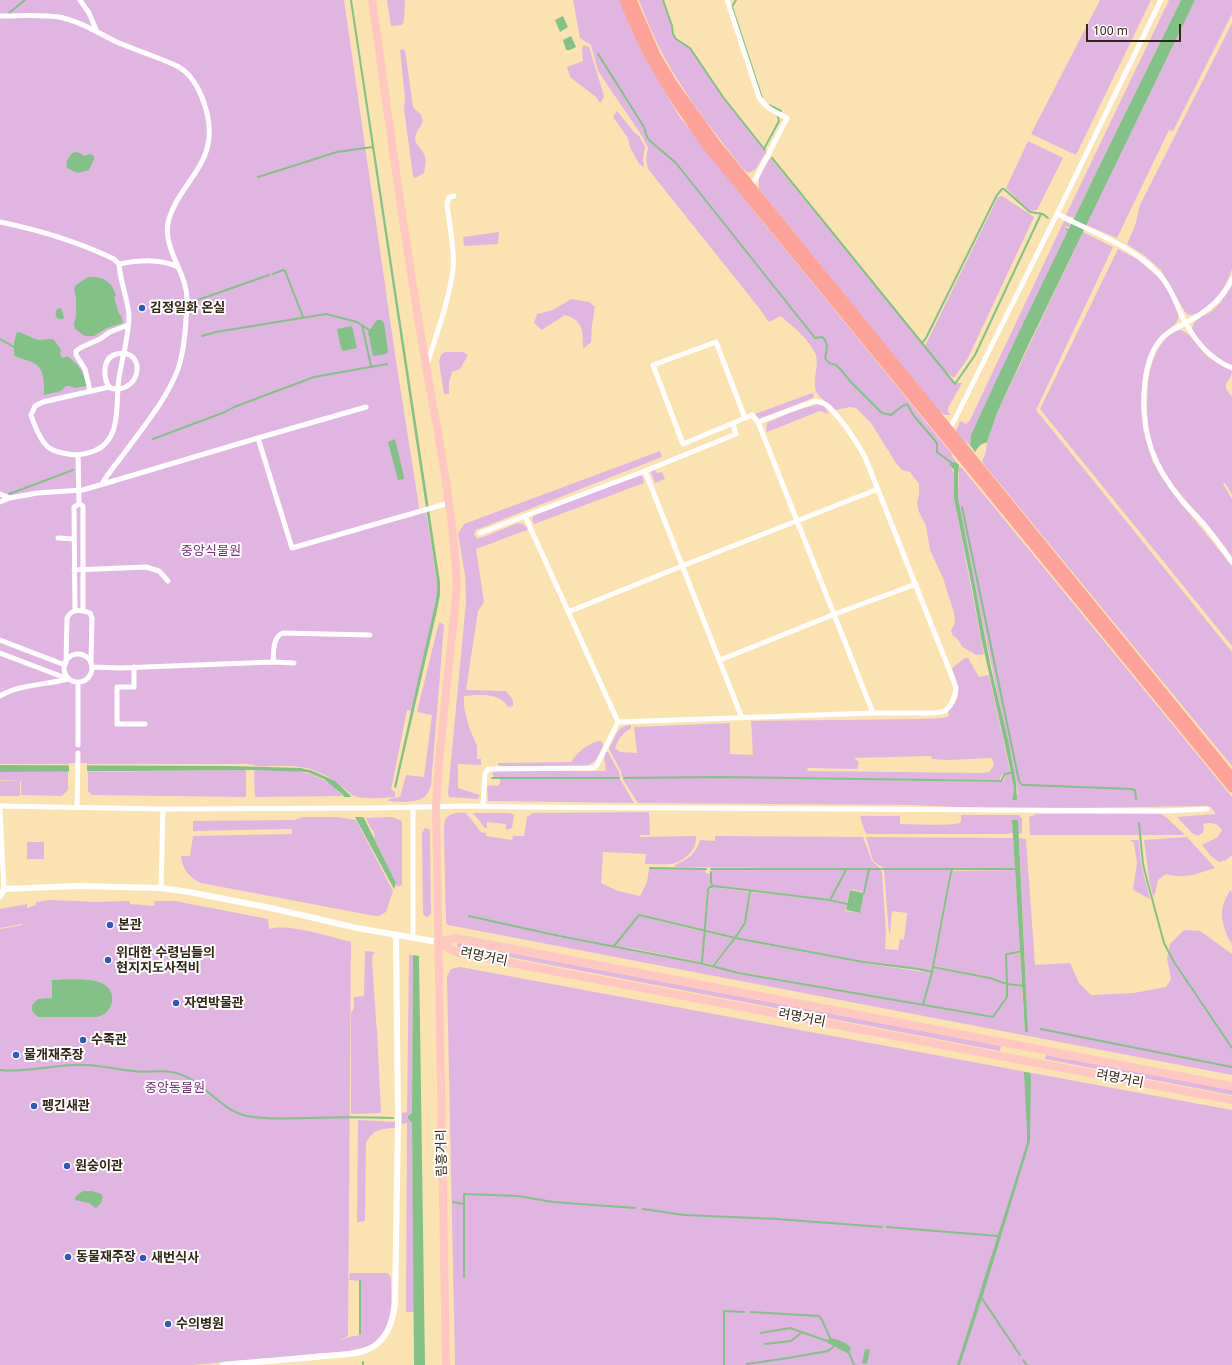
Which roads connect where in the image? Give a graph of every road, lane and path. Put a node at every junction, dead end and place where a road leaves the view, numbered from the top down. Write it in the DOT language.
graph roads {
  1 [pos="80,0"];
  2 [pos="372,0"];
  3 [pos="624,0"];
  4 [pos="632,0"];
  5 [pos="728,0"];
  6 [pos="1161,0"];
  7 [pos="0,16"];
  8 [pos="97,32"];
  9 [pos="752,186"];
  10 [pos="454,196"];
  11 [pos="1057,214"];
  12 [pos="0,222"];
  13 [pos="119,264"];
  14 [pos="178,267"];
  15 [pos="1232,279"];
  16 [pos="1186,323"];
  17 [pos="128,325"];
  18 [pos="124,353"];
  19 [pos="426,367"];
  20 [pos="1232,368"];
  21 [pos="109,387"];
  22 [pos="117,390"];
  23 [pos="90,392"];
  24 [pos="366,407"];
  25 [pos="745,418"];
  26 [pos="758,422"];
  27 [pos="733,424"];
  28 [pos="949,429"];
  29 [pos="258,438"];
  30 [pos="961,450"];
  31 [pos="78,455"];
  32 [pos="972,463"];
  33 [pos="645,471"];
  34 [pos="102,484"];
  35 [pos="878,489"];
  36 [pos="79,490"];
  37 [pos="0,494"];
  38 [pos="10,498"];
  39 [pos="0,502"];
  40 [pos="449,503"];
  41 [pos="79,504"];
  42 [pos="525,516"];
  43 [pos="797,520"];
  44 [pos="480,533"];
  45 [pos="58,538"];
  46 [pos="74,538"];
  47 [pos="1232,562"];
  48 [pos="682,566"];
  49 [pos="84,569"];
  50 [pos="74,570"];
  51 [pos="168,581"];
  52 [pos="916,584"];
  53 [pos="75,610"];
  54 [pos="83,610"];
  55 [pos="568,612"];
  56 [pos="835,614"];
  57 [pos="370,635"];
  58 [pos="0,640"];
  59 [pos="0,653"];
  60 [pos="720,660"];
  61 [pos="273,662"];
  62 [pos="294,663"];
  63 [pos="65,664"];
  64 [pos="91,666"];
  65 [pos="134,667"];
  66 [pos="68,679"];
  67 [pos="78,682"];
  68 [pos="0,696"];
  69 [pos="873,713"];
  70 [pos="742,718"];
  71 [pos="618,722"];
  72 [pos="145,724"];
  73 [pos="78,745"];
  74 [pos="78,754"];
  75 [pos="1232,777"];
  76 [pos="1232,788"];
  77 [pos="0,806"];
  78 [pos="483,806"];
  79 [pos="77,807"];
  80 [pos="436,807"];
  81 [pos="413,808"];
  82 [pos="163,809"];
  83 [pos="1207,809"];
  84 [pos="0,811"];
  85 [pos="161,888"];
  86 [pos="4,889"];
  87 [pos="0,896"];
  88 [pos="396,936"];
  89 [pos="413,938"];
  90 [pos="438,942"];
  91 [pos="1232,1086"];
  92 [pos="1232,1100"];
  93 [pos="222,1365"];
  94 [pos="446,1365"];
  1 -- 8 [label="street"];
  2 -- 19 [label="main road, 림흥거리"];
  3 -- 30 [label="highway"];
  4 -- 9 [label="highway"];
  5 -- 9 [label="street"];
  6 -- 11 [label="street"];
  7 -- 8 [label="street"];
  8 -- 14 [label="street"];
  9 -- 28 [label="highway"];
  10 -- 19 [label="street"];
  11 -- 16 [label="street"];
  11 -- 28 [label="street"];
  12 -- 13 [label="street"];
  13 -- 14 [label="street"];
  13 -- 17 [label="street"];
  14 -- 34 [label="street"];
  15 -- 16 [label="street"];
  16 -- 20 [label="street"];
  16 -- 47 [label="street"];
  17 -- 18 [label="street"];
  17 -- 23 [label="street"];
  18 -- 21 [label="street"];
  18 -- 22 [label="street"];
  18 -- 22 [label="street"];
  19 -- 40 [label="main road, 림흥거리"];
  21 -- 22 [label="street"];
  21 -- 23 [label="street"];
  22 -- 31 [label="street"];
  23 -- 31 [label="street"];
  24 -- 29 [label="street"];
  25 -- 26 [label="street"];
  25 -- 27 [label="street"];
  25 -- 27 [label="street"];
  26 -- 35 [label="street"];
  26 -- 43 [label="street"];
  27 -- 33 [label="street"];
  28 -- 30 [label="highway"];
  29 -- 34 [label="street"];
  29 -- 40 [label="street"];
  30 -- 32 [label="highway"];
  31 -- 36 [label="street"];
  32 -- 75 [label="highway"];
  32 -- 76 [label="highway"];
  33 -- 42 [label="street"];
  33 -- 48 [label="street"];
  34 -- 36 [label="street"];
  35 -- 43 [label="street"];
  35 -- 52 [label="street"];
  36 -- 38 [label="street"];
  36 -- 41 [label="street"];
  37 -- 38 [label="street"];
  38 -- 39 [label="street"];
  40 -- 80 [label="main road, 림흥거리"];
  41 -- 46 [label="street"];
  41 -- 49 [label="street"];
  42 -- 44 [label="street"];
  42 -- 55 [label="street"];
  43 -- 48 [label="street"];
  43 -- 56 [label="street"];
  45 -- 46 [label="street"];
  46 -- 50 [label="street"];
  48 -- 55 [label="street"];
  48 -- 60 [label="street"];
  49 -- 50 [label="street"];
  49 -- 51 [label="street"];
  49 -- 54 [label="street"];
  50 -- 53 [label="street"];
  52 -- 56 [label="street"];
  52 -- 69 [label="street"];
  53 -- 54 [label="street"];
  53 -- 63 [label="street"];
  54 -- 64 [label="street"];
  55 -- 71 [label="street"];
  56 -- 60 [label="street"];
  56 -- 69 [label="street"];
  57 -- 61 [label="street"];
  58 -- 63 [label="street"];
  59 -- 66 [label="street"];
  60 -- 70 [label="street"];
  61 -- 62 [label="street"];
  61 -- 65 [label="street"];
  63 -- 64 [label="street"];
  63 -- 66 [label="street"];
  64 -- 65 [label="street"];
  64 -- 67 [label="street"];
  65 -- 72 [label="street"];
  66 -- 67 [label="street"];
  66 -- 68 [label="street"];
  67 -- 73 [label="street"];
  69 -- 70 [label="street"];
  70 -- 71 [label="street"];
  71 -- 78 [label="street"];
  74 -- 79 [label="street"];
  77 -- 79 [label="street"];
  78 -- 80 [label="street"];
  78 -- 83 [label="street"];
  79 -- 82 [label="street"];
  80 -- 81 [label="street"];
  80 -- 90 [label="main road, 림흥거리"];
  81 -- 82 [label="street"];
  81 -- 89 [label="street"];
  82 -- 85 [label="street"];
  84 -- 86 [label="street"];
  85 -- 86 [label="street"];
  85 -- 88 [label="street"];
  86 -- 87 [label="street"];
  88 -- 89 [label="street"];
  88 -- 93 [label="street"];
  89 -- 90 [label="street"];
  90 -- 91 [label="main road, 려명거리"];
  90 -- 92 [label="main road, 려명거리"];
  90 -- 94 [label="main road, 림흥거리"];
}
